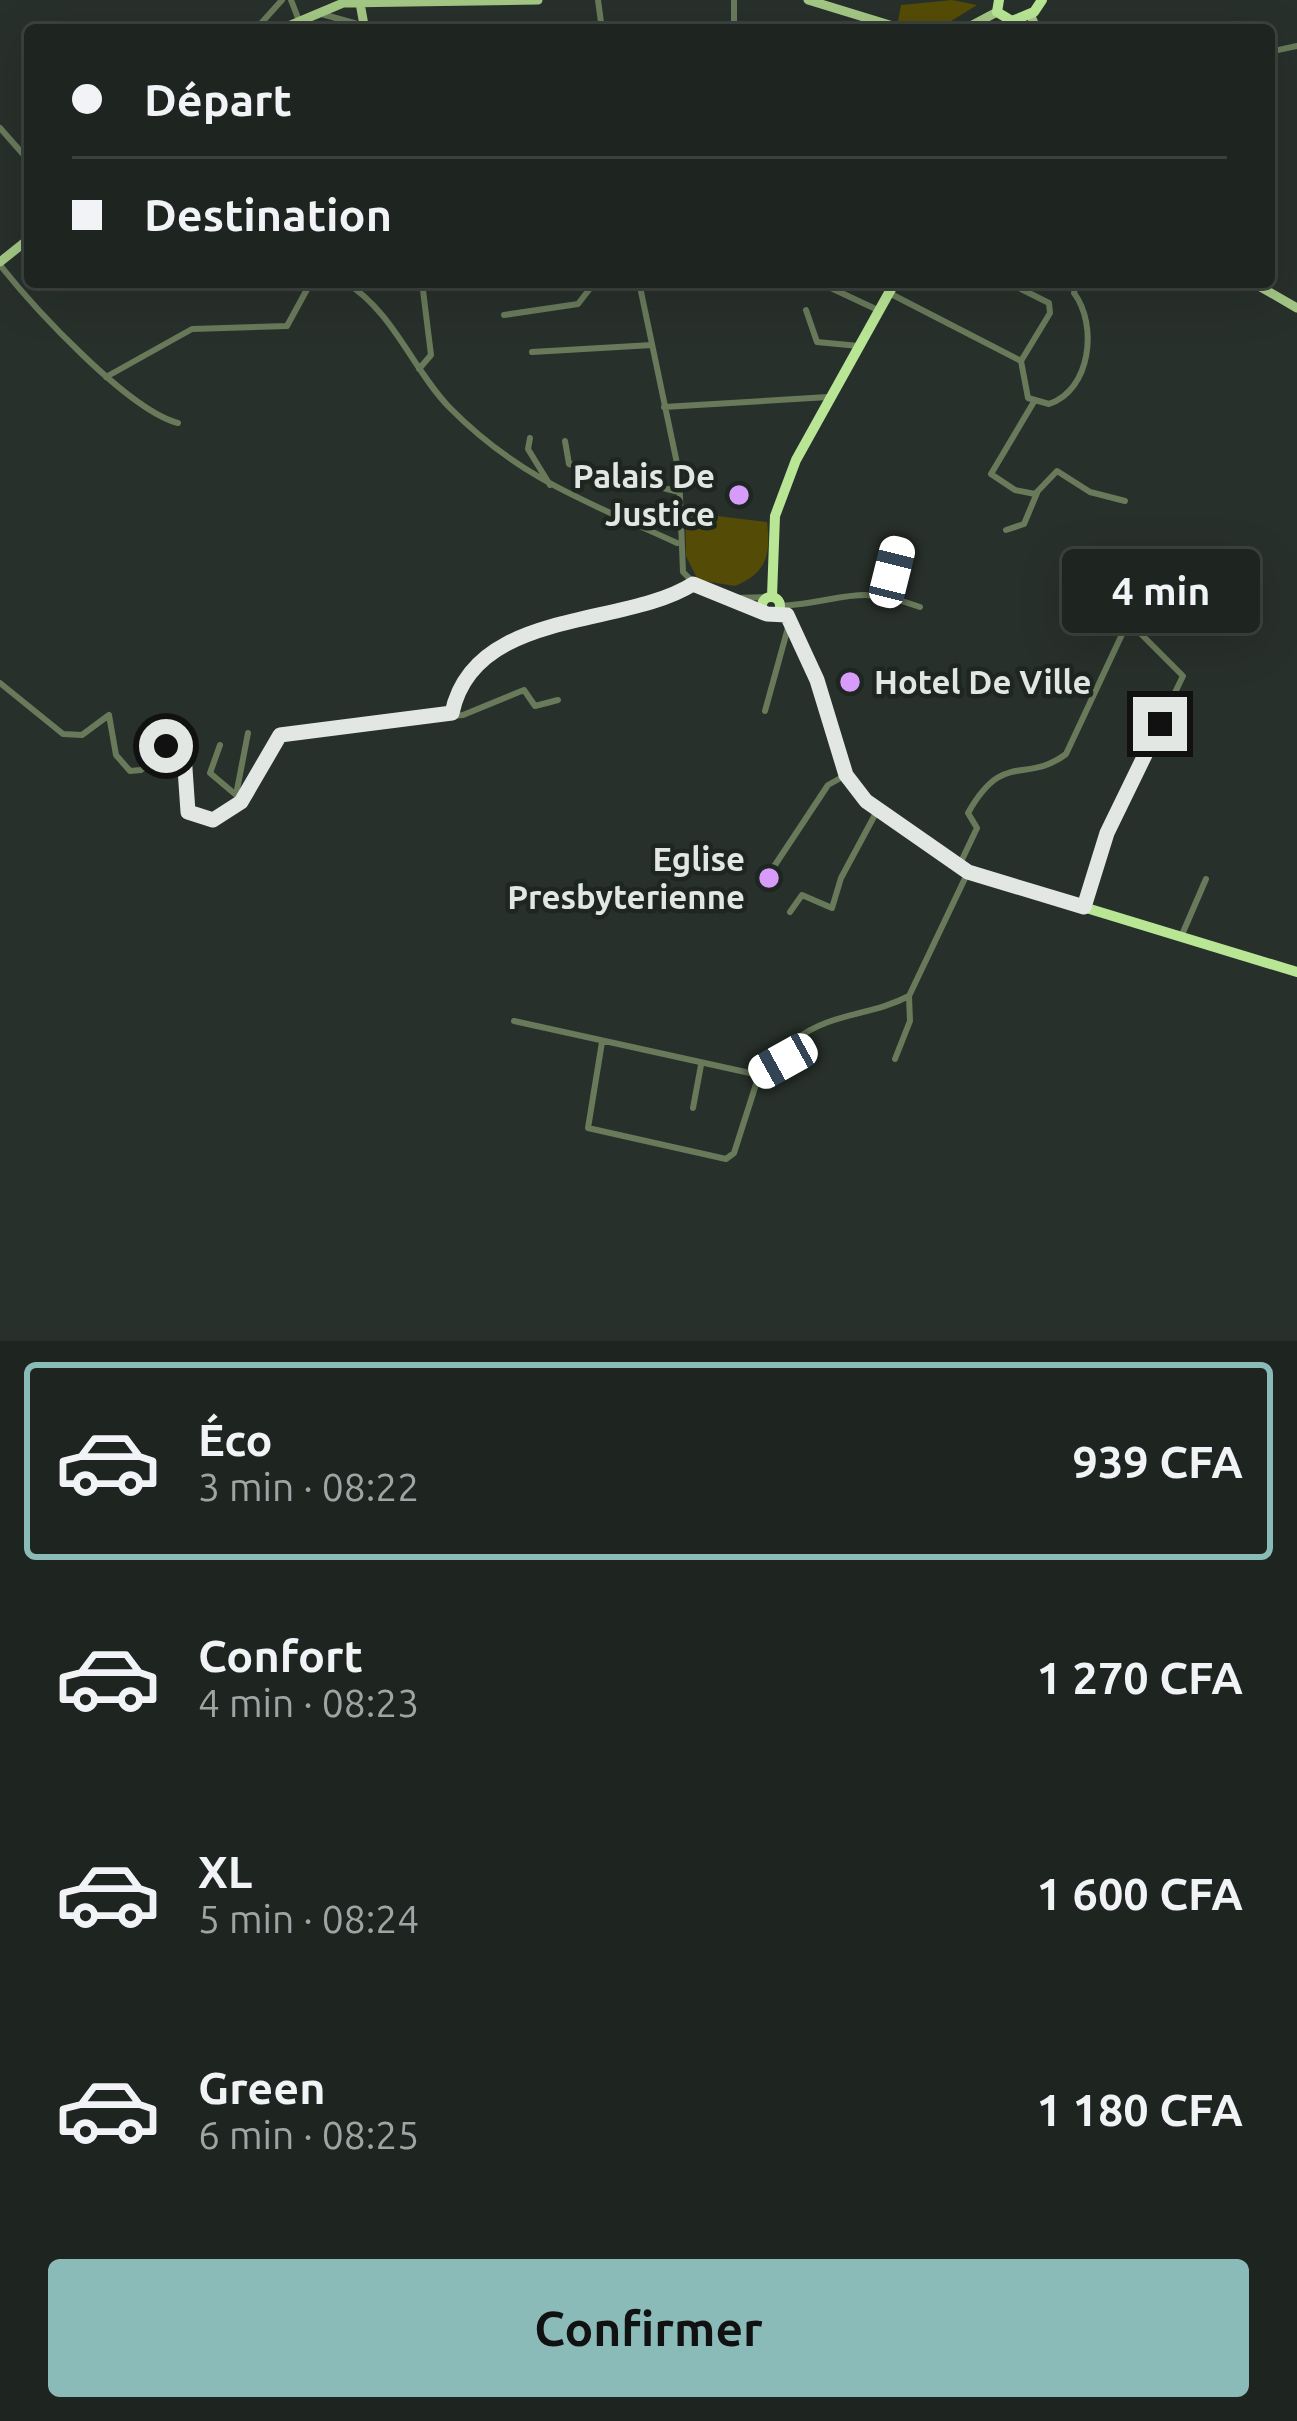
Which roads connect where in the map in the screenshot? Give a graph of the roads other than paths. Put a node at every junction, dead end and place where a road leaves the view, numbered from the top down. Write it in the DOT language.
graph roads {
  1 [pos="287,0"];
  2 [pos="538,0"];
  3 [pos="808,0"];
  4 [pos="1042,0"];
  5 [pos="360,3"];
  6 [pos="315,12"];
  7 [pos="1030,14"];
  8 [pos="998,15"];
  9 [pos="298,18"];
  10 [pos="261,24"];
  11 [pos="288,24"];
  12 [pos="360,24"];
  13 [pos="364,24"];
  14 [pos="886,24"];
  15 [pos="1034,24"];
  16 [pos="0,129"];
  17 [pos="24,155"];
  18 [pos="0,247"];
  19 [pos="3,261"];
  20 [pos="24,285"];
  21 [pos="27,288"];
  22 [pos="308,288"];
  23 [pos="351,288"];
  24 [pos="423,288"];
  25 [pos="590,288"];
  26 [pos="640,288"];
  27 [pos="831,288"];
  28 [pos="892,288"];
  29 [pos="894,288"];
  30 [pos="1075,288"];
  31 [pos="1262,288"];
  32 [pos="1021,289"];
  33 [pos="1297,308"];
  34 [pos="806,310"];
  35 [pos="880,311"];
  36 [pos="504,315"];
  37 [pos="652,345"];
  38 [pos="860,346"];
  39 [pos="532,352"];
  40 [pos="1021,361"];
  41 [pos="419,369"];
  42 [pos="106,377"];
  43 [pos="829,397"];
  44 [pos="1035,400"];
  45 [pos="664,406"];
  46 [pos="178,423"];
  47 [pos="530,438"];
  48 [pos="565,441"];
  49 [pos="557,490"];
  50 [pos="679,492"];
  51 [pos="1037,493"];
  52 [pos="1125,501"];
  53 [pos="1006,530"];
  54 [pos="677,543"];
  55 [pos="898,547"];
  56 [pos="693,584"];
  57 [pos="886,596"];
  58 [pos="729,598"];
  59 [pos="773,605"];
  60 [pos="920,608"];
  61 [pos="790,621"];
  62 [pos="0,682"];
  63 [pos="558,700"];
  64 [pos="765,711"];
  65 [pos="452,713"];
  66 [pos="248,733"];
  67 [pos="220,745"];
  68 [pos="846,775"];
  69 [pos="239,798"];
  70 [pos="877,811"];
  71 [pos="773,868"];
  72 [pos="964,869"];
  73 [pos="1206,879"];
  74 [pos="1084,907"];
  75 [pos="790,912"];
  76 [pos="1181,937"];
  77 [pos="1297,972"];
  78 [pos="909,996"];
  79 [pos="514,1021"];
  80 [pos="602,1042"];
  81 [pos="895,1060"];
  82 [pos="701,1065"];
  83 [pos="759,1075"];
  84 [pos="692,1108"];
  1 -- 9 [label="street"];
  1 -- 10 [label="street"];
  2 -- 5 [label="main road"];
  3 -- 14 [label="main road"];
  4 -- 7 [label="highway"];
  5 -- 6 [label="main road"];
  5 -- 13 [label="main road"];
  6 -- 9 [label="main road"];
  6 -- 12 [label="street"];
  7 -- 8 [label="highway"];
  7 -- 15 [label="main road"];
  9 -- 11 [label="main road"];
  16 -- 17 [label="street"];
  18 -- 19 [label="street"];
  19 -- 20 [label="street"];
  21 -- 42 [label="street"];
  22 -- 42 [label="street"];
  23 -- 41 [label="street"];
  24 -- 41 [label="street"];
  25 -- 36 [label="street"];
  26 -- 37 [label="street"];
  27 -- 35 [label="street"];
  28 -- 35 [label="highway"];
  29 -- 40 [label="street"];
  30 -- 44 [label="street"];
  31 -- 33 [label="main road"];
  32 -- 40 [label="street"];
  34 -- 38 [label="street"];
  35 -- 38 [label="highway"];
  37 -- 39 [label="street"];
  37 -- 45 [label="street"];
  38 -- 43 [label="highway"];
  40 -- 44 [label="street"];
  41 -- 49 [label="street"];
  42 -- 46 [label="street"];
  43 -- 45 [label="street"];
  43 -- 59 [label="highway"];
  44 -- 51 [label="street"];
  45 -- 50 [label="street"];
  47 -- 49 [label="street"];
  48 -- 50 [label="street"];
  49 -- 54 [label="street"];
  50 -- 54 [label="street"];
  51 -- 52 [label="street"];
  51 -- 53 [label="street"];
  54 -- 56 [label="street"];
  55 -- 57 [label="street"];
  56 -- 58 [label="street"];
  56 -- 65 [label="street"];
  57 -- 59 [label="street"];
  57 -- 60 [label="street"];
  58 -- 59 [label="street"];
  58 -- 59 [label="street"];
  59 -- 61 [label="highway"];
  61 -- 64 [label="street"];
  61 -- 68 [label="highway"];
  62 -- 69 [label="street"];
  63 -- 65 [label="street"];
  65 -- 69 [label="street"];
  66 -- 69 [label="street"];
  67 -- 69 [label="street"];
  68 -- 70 [label="highway"];
  68 -- 71 [label="street"];
  70 -- 72 [label="highway"];
  70 -- 75 [label="street"];
  72 -- 74 [label="highway"];
  72 -- 74 [label="street"];
  72 -- 78 [label="street"];
  73 -- 76 [label="street"];
  74 -- 76 [label="highway"];
  76 -- 77 [label="highway"];
  78 -- 81 [label="street"];
  78 -- 83 [label="street"];
  79 -- 80 [label="street"];
  80 -- 82 [label="street"];
  80 -- 83 [label="street"];
  82 -- 83 [label="street"];
  82 -- 84 [label="street"];
}
